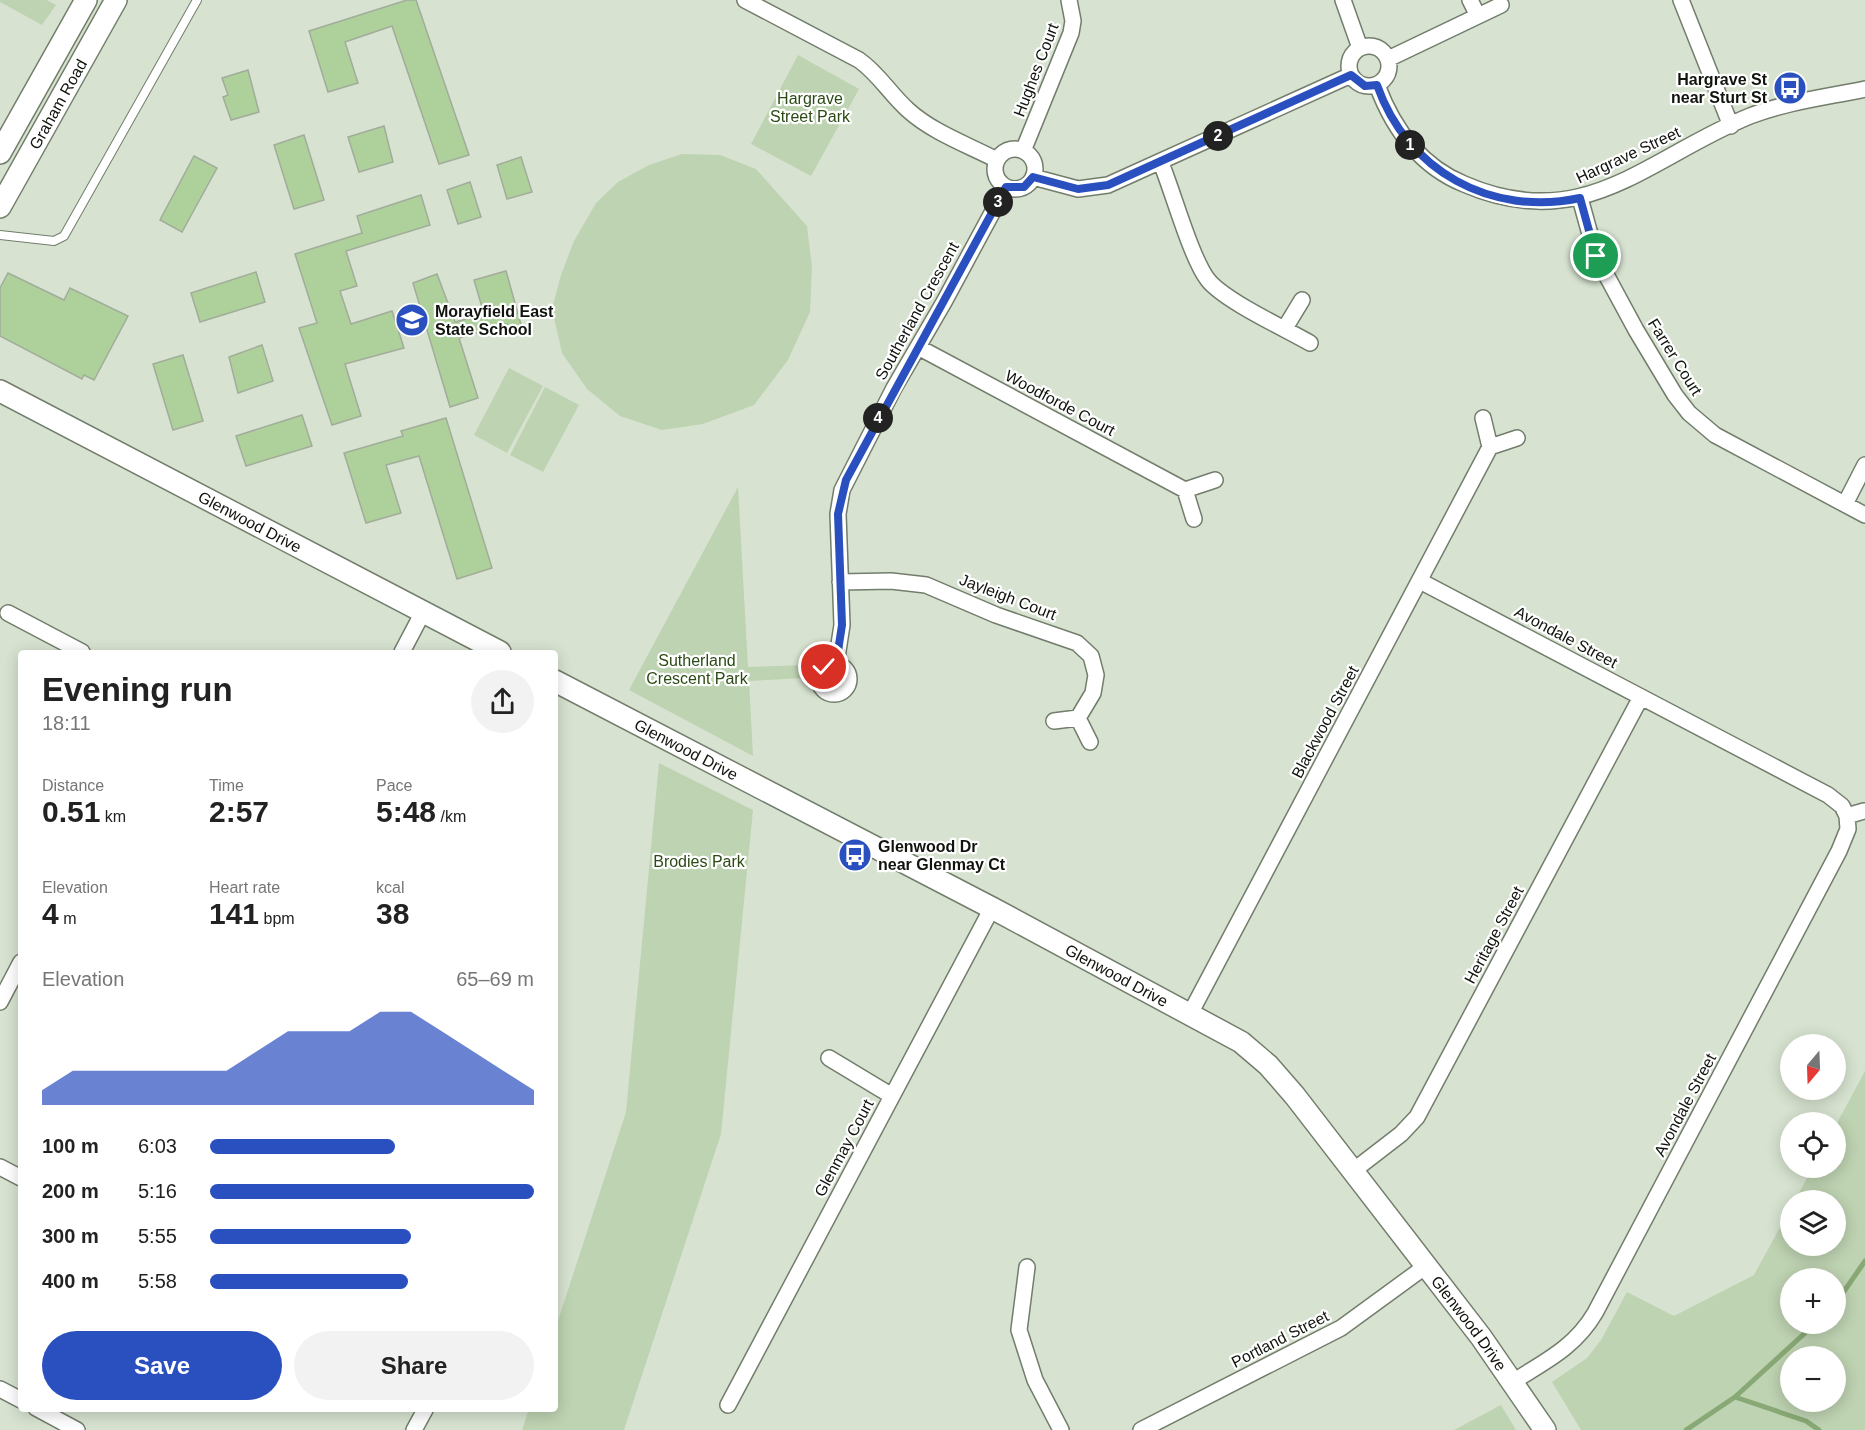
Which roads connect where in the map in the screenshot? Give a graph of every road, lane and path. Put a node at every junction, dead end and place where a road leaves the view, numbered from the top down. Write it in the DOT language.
graph roads {
  1 [pos="86,0"];
  2 [pos="116,0"];
  3 [pos="197,0"];
  4 [pos="745,0"];
  5 [pos="1069,0"];
  6 [pos="1343,0"];
  7 [pos="1470,0"];
  8 [pos="1681,0"];
  9 [pos="1502,5"];
  10 [pos="1478,16"];
  11 [pos="1360,48"];
  12 [pos="1388,59"];
  13 [pos="1351,75"];
  14 [pos="1377,85"];
  15 [pos="1865,89"];
  16 [pos="1731,126"];
  17 [pos="1023,151"];
  18 [pos="0,153"];
  19 [pos="997,160"];
  20 [pos="1161,163"];
  21 [pos="1033,177"];
  22 [pos="1006,187"];
  23 [pos="1580,198"];
  24 [pos="0,207"];
  25 [pos="0,235"];
  26 [pos="1302,300"];
  27 [pos="1285,328"];
  28 [pos="1310,343"];
  29 [pos="918,347"];
  30 [pos="0,391"];
  31 [pos="1483,417"];
  32 [pos="1517,438"];
  33 [pos="1490,447"];
  34 [pos="1865,465"];
  35 [pos="1215,480"];
  36 [pos="1185,490"];
  37 [pos="1845,504"];
  38 [pos="1865,514"];
  39 [pos="1194,519"];
  40 [pos="1420,580"];
  41 [pos="840,582"];
  42 [pos="423,612"];
  43 [pos="8,613"];
  44 [pos="78,650"];
  45 [pos="403,650"];
  46 [pos="496,650"];
  47 [pos="836,664"];
  48 [pos="558,683"];
  49 [pos="1641,697"];
  50 [pos="1078,718"];
  51 [pos="1054,721"];
  52 [pos="1090,742"];
  53 [pos="1864,811"];
  54 [pos="1847,816"];
  55 [pos="992,908"];
  56 [pos="18,968"];
  57 [pos="0,1002"];
  58 [pos="1191,1012"];
  59 [pos="829,1058"];
  60 [pos="892,1096"];
  61 [pos="0,1167"];
  62 [pos="1353,1171"];
  63 [pos="18,1176"];
  64 [pos="1425,1266"];
  65 [pos="1027,1267"];
  66 [pos="1514,1381"];
  67 [pos="0,1389"];
  68 [pos="18,1398"];
  69 [pos="728,1406"];
  70 [pos="43,1412"];
  71 [pos="424,1412"];
  72 [pos="77,1430"];
  73 [pos="414,1430"];
  74 [pos="1061,1430"];
  75 [pos="1141,1430"];
  76 [pos="1545,1430"];
  1 -- 18 [label="street, Graham Road"];
  2 -- 24 [label="street, Graham Road"];
  3 -- 25 [label="lane"];
  4 -- 19 [label="street"];
  5 -- 17 [label="street, Hughes Court"];
  6 -- 11 [label="street"];
  7 -- 10 [label="street"];
  8 -- 16 [label="street"];
  9 -- 10 [label="street"];
  10 -- 12 [label="street"];
  11 -- 12 [label="street"];
  11 -- 13 [label="street"];
  12 -- 14 [label="street"];
  13 -- 14 [label="street"];
  13 -- 20 [label="street"];
  14 -- 23 [label="street, Hargrave Street"];
  15 -- 16 [label="street, Hargrave Street"];
  16 -- 23 [label="street, Hargrave Street"];
  17 -- 19 [label="street"];
  17 -- 21 [label="street"];
  19 -- 22 [label="street"];
  20 -- 21 [label="street"];
  20 -- 27 [label="street"];
  21 -- 22 [label="street"];
  22 -- 29 [label="street, Southerland Crescent"];
  23 -- 37 [label="street, Farrer Court"];
  26 -- 27 [label="street"];
  27 -- 28 [label="street"];
  29 -- 36 [label="street, Woodforde Court"];
  29 -- 41 [label="street, Southerland Crescent"];
  30 -- 42 [label="street, Glenwood Drive"];
  31 -- 33 [label="street"];
  32 -- 33 [label="street"];
  33 -- 40 [label="street, Blackwood Street"];
  34 -- 37 [label="street"];
  35 -- 36 [label="street"];
  36 -- 39 [label="street"];
  37 -- 38 [label="street, Farrer Court"];
  40 -- 49 [label="street, Avondale Street"];
  40 -- 58 [label="street, Blackwood Street"];
  41 -- 47 [label="street, Southerland Crescent"];
  41 -- 50 [label="street, Jayleigh Court"];
  42 -- 45 [label="street"];
  42 -- 46 [label="street, Glenwood Drive"];
  43 -- 44 [label="street"];
  48 -- 55 [label="street, Glenwood Drive"];
  49 -- 54 [label="street, Avondale Street"];
  49 -- 62 [label="street, Heritage Street"];
  50 -- 51 [label="street"];
  50 -- 52 [label="street"];
  53 -- 54 [label="street"];
  54 -- 66 [label="street, Avondale Street"];
  55 -- 58 [label="street, Glenwood Drive"];
  55 -- 60 [label="street, Glenmay Court"];
  56 -- 57 [label="street"];
  58 -- 62 [label="street, Glenwood Drive"];
  59 -- 60 [label="street"];
  60 -- 69 [label="street, Glenmay Court"];
  61 -- 63 [label="street"];
  62 -- 64 [label="street, Glenwood Drive"];
  64 -- 66 [label="street, Glenwood Drive"];
  64 -- 75 [label="street, Portland Street"];
  65 -- 74 [label="street"];
  66 -- 76 [label="street, Glenwood Drive"];
  67 -- 68 [label="street"];
  70 -- 72 [label="street"];
  71 -- 73 [label="street"];
}
